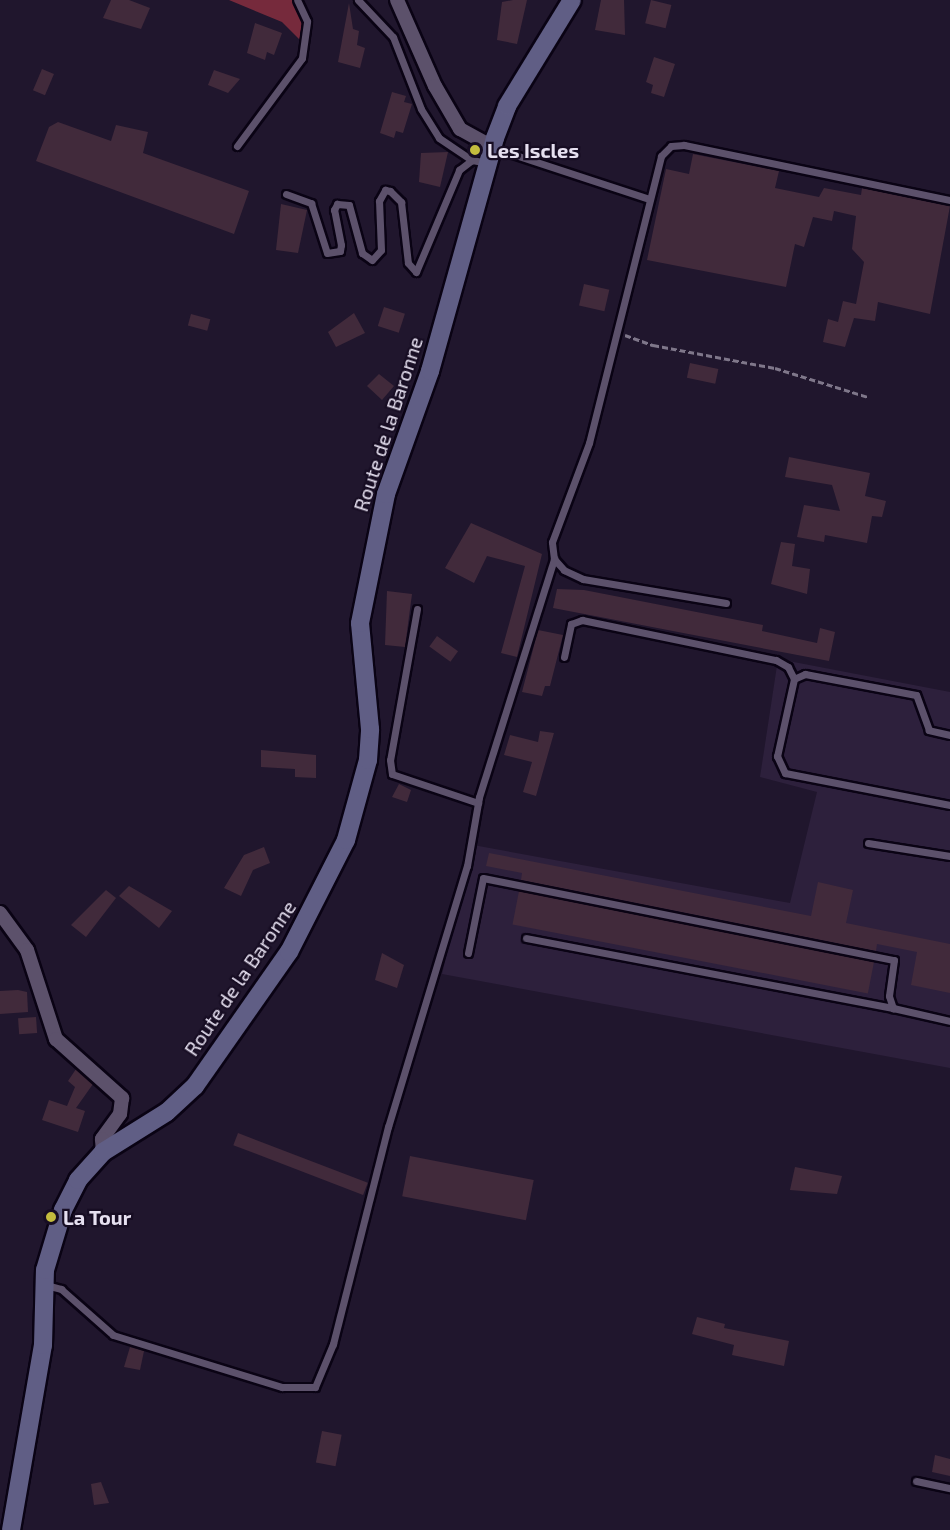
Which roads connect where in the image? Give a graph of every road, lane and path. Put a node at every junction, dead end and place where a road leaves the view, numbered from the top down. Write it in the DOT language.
graph roads {
  1 [pos="297,0"];
  2 [pos="358,0"];
  3 [pos="397,0"];
  4 [pos="572,0"];
  5 [pos="237,146"];
  6 [pos="483,157"];
  7 [pos="286,194"];
  8 [pos="649,200"];
  9 [pos="950,200"];
  10 [pos="618,332"];
  11 [pos="868,397"];
  12 [pos="554,559"];
  13 [pos="726,603"];
  14 [pos="417,609"];
  15 [pos="564,657"];
  16 [pos="794,680"];
  17 [pos="950,735"];
  18 [pos="478,803"];
  19 [pos="950,805"];
  20 [pos="868,843"];
  21 [pos="950,856"];
  22 [pos="0,914"];
  23 [pos="526,938"];
  24 [pos="468,953"];
  25 [pos="893,1008"];
  26 [pos="950,1022"];
  27 [pos="103,1152"];
  28 [pos="44,1284"];
  29 [pos="916,1481"];
  30 [pos="950,1488"];
  31 [pos="11,1530"];
  1 -- 5 [label="lane"];
  2 -- 6 [label="lane"];
  3 -- 6 [label="street"];
  4 -- 6 [label="main road, Route de la Baronne"];
  6 -- 7 [label="lane"];
  6 -- 8 [label="lane"];
  6 -- 27 [label="main road, Route de la Baronne"];
  8 -- 9 [label="lane"];
  8 -- 10 [label="lane"];
  10 -- 11 [label="path"];
  10 -- 12 [label="lane"];
  12 -- 13 [label="lane"];
  12 -- 18 [label="lane"];
  14 -- 18 [label="lane"];
  15 -- 16 [label="lane"];
  16 -- 17 [label="lane"];
  16 -- 19 [label="lane"];
  18 -- 28 [label="lane"];
  20 -- 21 [label="lane"];
  22 -- 27 [label="street"];
  23 -- 25 [label="lane"];
  24 -- 25 [label="lane"];
  25 -- 26 [label="lane"];
  27 -- 28 [label="main road, Route de la Baronne"];
  28 -- 31 [label="main road, Route de la Baronne"];
  29 -- 30 [label="lane"];
}
